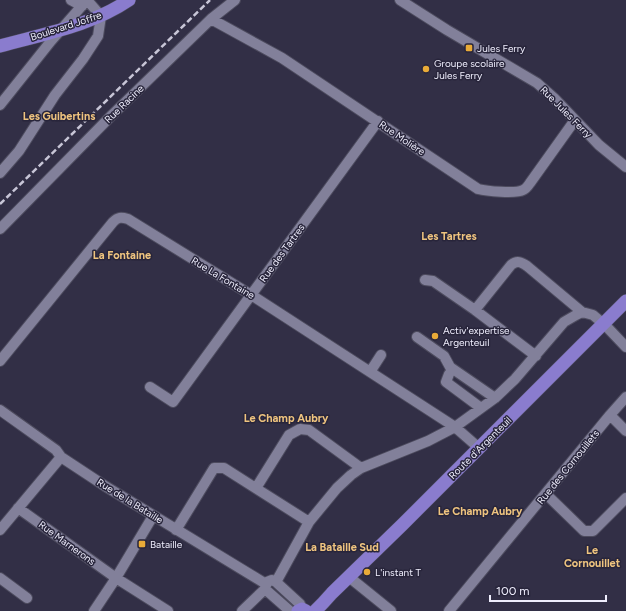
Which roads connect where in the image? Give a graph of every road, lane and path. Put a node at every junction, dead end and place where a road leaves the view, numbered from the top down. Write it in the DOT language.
graph roads {
  1 [pos="71,0"];
  2 [pos="129,0"];
  3 [pos="235,0"];
  4 [pos="400,0"];
  5 [pos="84,3"];
  6 [pos="101,16"];
  7 [pos="211,19"];
  8 [pos="60,30"];
  9 [pos="0,46"];
  10 [pos="0,106"];
  11 [pos="575,120"];
  12 [pos="378,121"];
  13 [pos="626,167"];
  14 [pos="0,173"];
  15 [pos="0,229"];
  16 [pos="425,280"];
  17 [pos="251,295"];
  18 [pos="626,302"];
  19 [pos="475,310"];
  20 [pos="582,312"];
  21 [pos="604,324"];
  22 [pos="416,337"];
  23 [pos="626,347"];
  24 [pos="380,355"];
  25 [pos="536,356"];
  26 [pos="0,361"];
  27 [pos="370,372"];
  28 [pos="449,374"];
  29 [pos="150,387"];
  30 [pos="626,397"];
  31 [pos="495,398"];
  32 [pos="481,408"];
  33 [pos="0,410"];
  34 [pos="610,415"];
  35 [pos="455,427"];
  36 [pos="626,431"];
  37 [pos="479,448"];
  38 [pos="61,457"];
  39 [pos="362,468"];
  40 [pos="256,488"];
  41 [pos="546,494"];
  42 [pos="626,498"];
  43 [pos="18,508"];
  44 [pos="153,516"];
  45 [pos="309,522"];
  46 [pos="0,530"];
  47 [pos="176,530"];
  48 [pos="349,577"];
  49 [pos="0,578"];
  50 [pos="116,578"];
  51 [pos="269,585"];
  52 [pos="27,598"];
  53 [pos="94,611"];
  54 [pos="168,611"];
  55 [pos="242,611"];
  56 [pos="302,611"];
  57 [pos="391,611"];
  58 [pos="449,611"];
  1 -- 5 [label="street"];
  2 -- 6 [label="main road, Boulevard Joffre"];
  3 -- 7 [label="street, Rue Racine"];
  4 -- 11 [label="street, Rue Jules Ferry"];
  5 -- 6 [label="street"];
  5 -- 8 [label="street"];
  6 -- 8 [label="main road, Boulevard Joffre"];
  6 -- 14 [label="street"];
  7 -- 12 [label="street, Rue Molière"];
  7 -- 15 [label="street, Rue Racine"];
  8 -- 9 [label="main road, Boulevard Joffre"];
  8 -- 10 [label="street"];
  11 -- 12 [label="street, Rue Molière"];
  11 -- 13 [label="street, Rue Jules Ferry"];
  12 -- 17 [label="street, Rue des Tartres"];
  16 -- 19 [label="street"];
  17 -- 26 [label="street, Rue La Fontaine"];
  17 -- 27 [label="street, Rue La Fontaine"];
  17 -- 29 [label="street, Rue des Tartres"];
  18 -- 21 [label="main road, Route d'Argenteuil"];
  19 -- 20 [label="street"];
  19 -- 25 [label="street"];
  20 -- 21 [label="street"];
  20 -- 25 [label="street"];
  21 -- 23 [label="street"];
  21 -- 37 [label="main road, Route d'Argenteuil"];
  22 -- 31 [label="street"];
  24 -- 27 [label="street"];
  25 -- 31 [label="street"];
  27 -- 35 [label="street, Rue La Fontaine"];
  28 -- 32 [label="street"];
  30 -- 34 [label="street, Rue des Cornouillets"];
  31 -- 32 [label="street"];
  32 -- 35 [label="street"];
  33 -- 38 [label="street, Rue de la Bataille"];
  34 -- 36 [label="street"];
  34 -- 41 [label="street, Rue des Cornouillets"];
  35 -- 37 [label="street, Rue La Fontaine"];
  35 -- 39 [label="street"];
  37 -- 48 [label="main road, Route d'Argenteuil"];
  38 -- 43 [label="street"];
  38 -- 44 [label="street, Rue de la Bataille"];
  39 -- 40 [label="street"];
  39 -- 45 [label="street"];
  40 -- 45 [label="street"];
  40 -- 47 [label="street"];
  41 -- 42 [label="street"];
  41 -- 58 [label="street, Rue des Cornouillets"];
  43 -- 46 [label="street"];
  43 -- 50 [label="street, Rue Marnerons"];
  44 -- 47 [label="street, Rue de la Bataille"];
  44 -- 50 [label="street"];
  45 -- 51 [label="street"];
  47 -- 51 [label="street, Rue de la Bataille"];
  48 -- 56 [label="main road, Route d'Argenteuil"];
  48 -- 57 [label="street"];
  49 -- 52 [label="street"];
  50 -- 53 [label="street"];
  50 -- 54 [label="street, Rue Marnerons"];
  51 -- 55 [label="street"];
  51 -- 56 [label="street, Rue de la Bataille"];
}
